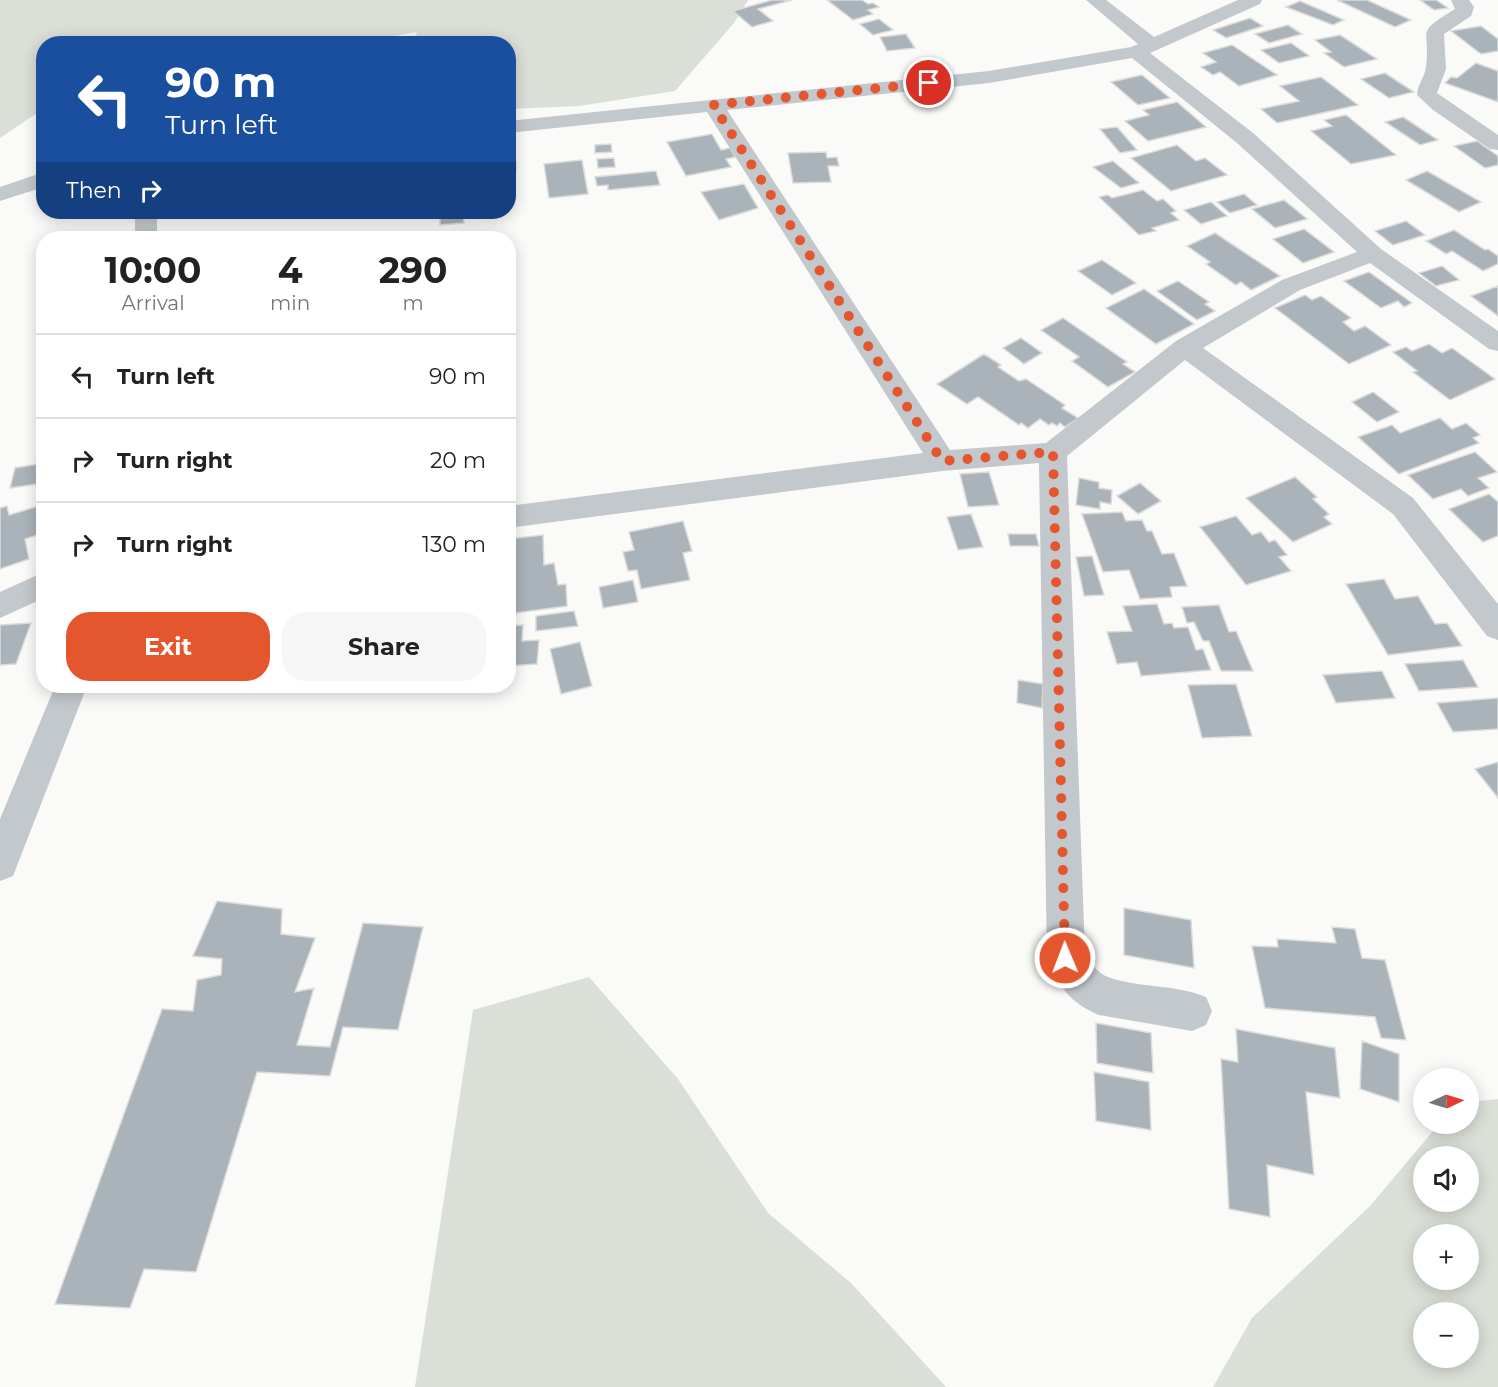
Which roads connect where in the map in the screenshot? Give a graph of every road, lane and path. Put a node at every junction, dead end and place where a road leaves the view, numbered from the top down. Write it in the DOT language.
graph roads {
  1 [pos="1095,0"];
  2 [pos="1253,0"];
  3 [pos="1460,0"];
  4 [pos="1144,48"];
  5 [pos="713,105"];
  6 [pos="516,126"];
  7 [pos="1498,144"];
  8 [pos="36,182"];
  9 [pos="0,194"];
  10 [pos="1374,254"];
  11 [pos="1498,343"];
  12 [pos="1185,347"];
  13 [pos="1053,452"];
  14 [pos="942,461"];
  15 [pos="516,516"];
  16 [pos="36,588"];
  17 [pos="0,606"];
  18 [pos="1498,627"];
  19 [pos="68,693"];
  20 [pos="0,864"];
  21 [pos="1192,1011"];
  1 -- 4 [label="street"];
  2 -- 4 [label="street"];
  3 -- 7 [label="street"];
  4 -- 5 [label="street"];
  4 -- 10 [label="street"];
  5 -- 6 [label="street"];
  5 -- 14 [label="street"];
  8 -- 9 [label="street"];
  10 -- 11 [label="street"];
  10 -- 12 [label="street"];
  12 -- 13 [label="street"];
  12 -- 18 [label="street"];
  13 -- 14 [label="street"];
  13 -- 21 [label="street"];
  14 -- 15 [label="street"];
  16 -- 17 [label="street"];
  19 -- 20 [label="street"];
}
